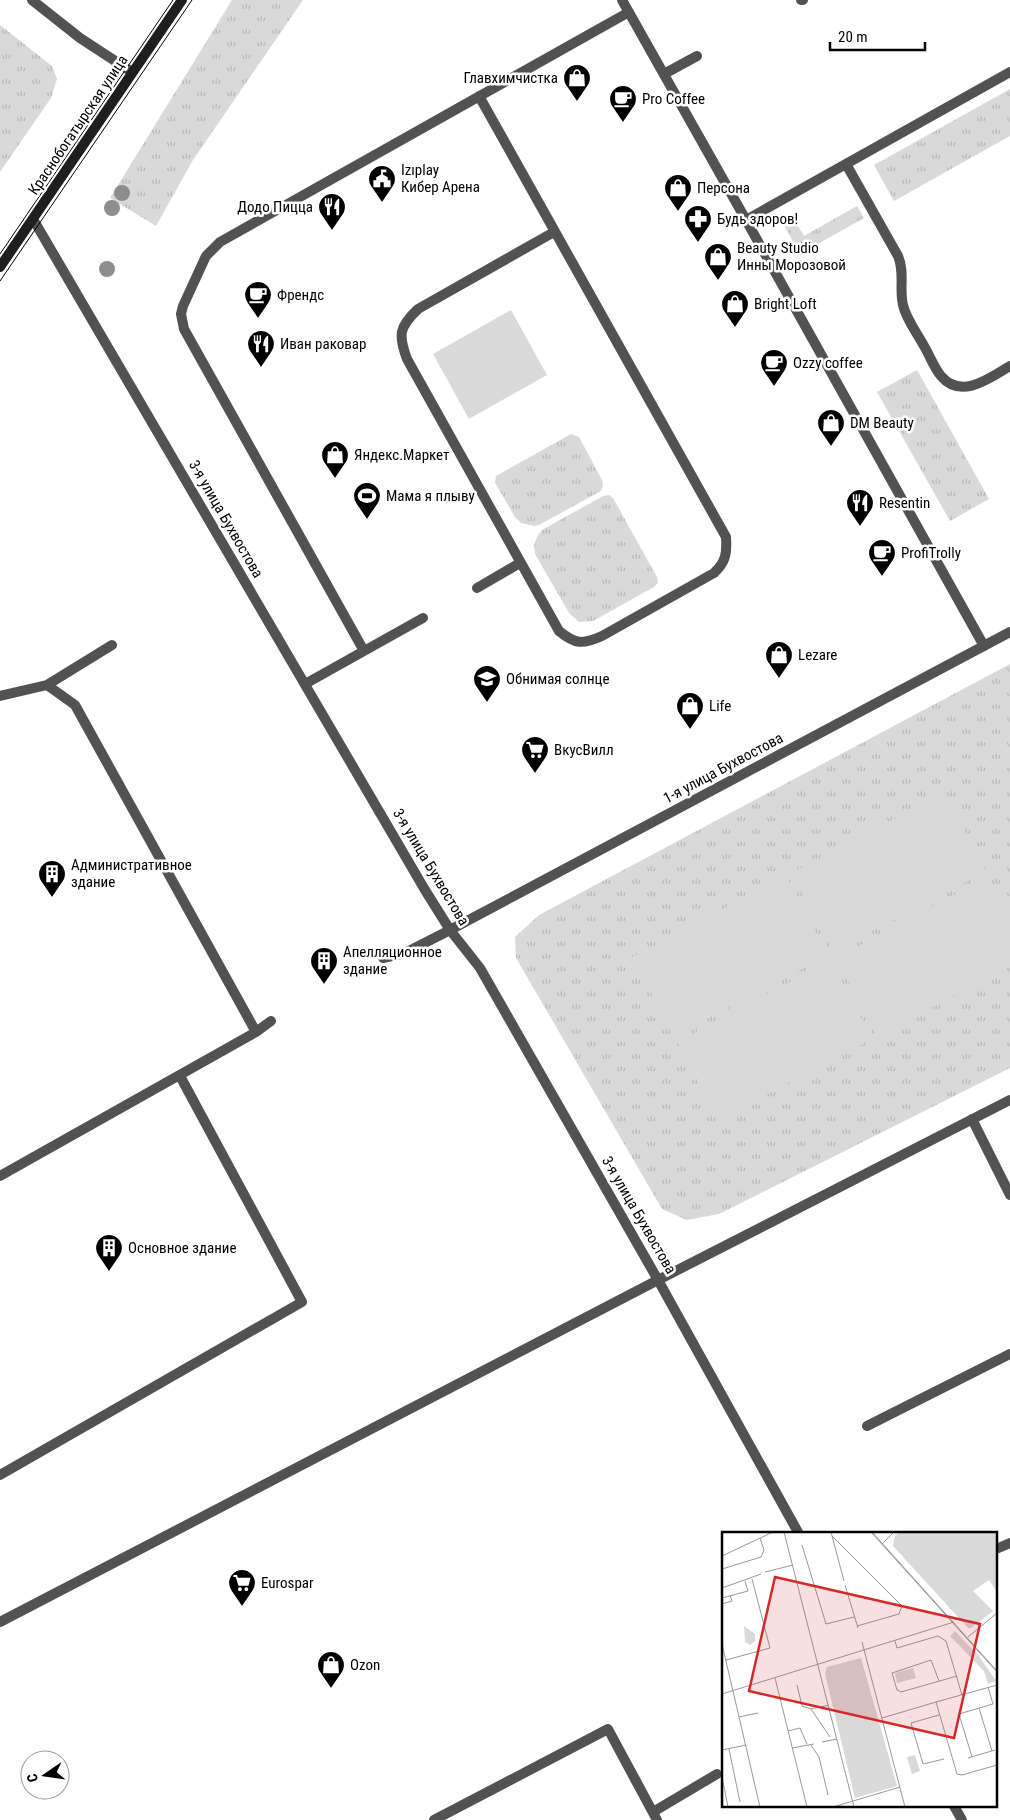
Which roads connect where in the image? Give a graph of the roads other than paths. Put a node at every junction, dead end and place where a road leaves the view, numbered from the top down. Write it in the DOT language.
graph roads {
  1 [pos="32,0"];
  2 [pos="182,0"];
  3 [pos="622,0"];
  4 [pos="629,12"];
  5 [pos="697,56"];
  6 [pos="132,72"];
  7 [pos="1010,72"];
  8 [pos="664,74"];
  9 [pos="479,96"];
  10 [pos="846,164"];
  11 [pos="33,219"];
  12 [pos="746,220"];
  13 [pos="554,232"];
  14 [pos="0,267"];
  15 [pos="1010,366"];
  16 [pos="520,563"];
  17 [pos="477,588"];
  18 [pos="423,618"];
  19 [pos="1010,632"];
  20 [pos="112,644"];
  21 [pos="984,646"];
  22 [pos="364,651"];
  23 [pos="305,684"];
  24 [pos="47,685"];
  25 [pos="0,696"];
  26 [pos="450,930"];
  27 [pos="383,958"];
  28 [pos="271,1021"];
  29 [pos="256,1032"];
  30 [pos="180,1076"];
  31 [pos="1010,1100"];
  32 [pos="972,1119"];
  33 [pos="0,1176"];
  34 [pos="1010,1195"];
  35 [pos="658,1280"];
  36 [pos="1010,1354"];
  37 [pos="867,1426"];
  38 [pos="0,1475"];
  39 [pos="798,1532"];
  40 [pos="1010,1542"];
  41 [pos="998,1549"];
  42 [pos="0,1622"];
  43 [pos="717,1774"];
  44 [pos="955,1808"];
  45 [pos="655,1816"];
  46 [pos="434,1820"];
  47 [pos="962,1820"];
  1 -- 6 [label="street"];
  2 -- 6 [label="main road, Краснобогатырская улица"];
  3 -- 4 [label="street"];
  4 -- 8 [label="street"];
  4 -- 9 [label="street"];
  5 -- 8 [label="street"];
  6 -- 11 [label="main road, Краснобогатырская улица"];
  7 -- 10 [label="street"];
  8 -- 12 [label="street"];
  9 -- 13 [label="street"];
  9 -- 22 [label="street"];
  10 -- 12 [label="street"];
  10 -- 15 [label="street"];
  11 -- 14 [label="main road, Краснобогатырская улица"];
  11 -- 23 [label="street, 3-я улица Бухвостова"];
  12 -- 21 [label="street"];
  13 -- 16 [label="street"];
  13 -- 16 [label="street"];
  16 -- 17 [label="street"];
  18 -- 22 [label="street"];
  19 -- 21 [label="street, 1-я улица Бухвостова"];
  20 -- 24 [label="street"];
  21 -- 26 [label="street, 1-я улица Бухвостова"];
  22 -- 23 [label="street"];
  23 -- 26 [label="street, 3-я улица Бухвостова"];
  24 -- 25 [label="street"];
  24 -- 29 [label="street"];
  26 -- 27 [label="street, 1-я улица Бухвостова"];
  26 -- 35 [label="street, 3-я улица Бухвостова"];
  28 -- 29 [label="street"];
  29 -- 30 [label="street"];
  30 -- 33 [label="street"];
  30 -- 38 [label="street"];
  31 -- 32 [label="street"];
  32 -- 34 [label="street"];
  32 -- 35 [label="street"];
  35 -- 39 [label="street, 3-я улица Бухвостова"];
  35 -- 42 [label="street"];
  36 -- 37 [label="street"];
  40 -- 41 [label="street"];
  43 -- 45 [label="street"];
  44 -- 47 [label="street"];
  45 -- 46 [label="street"];
}
